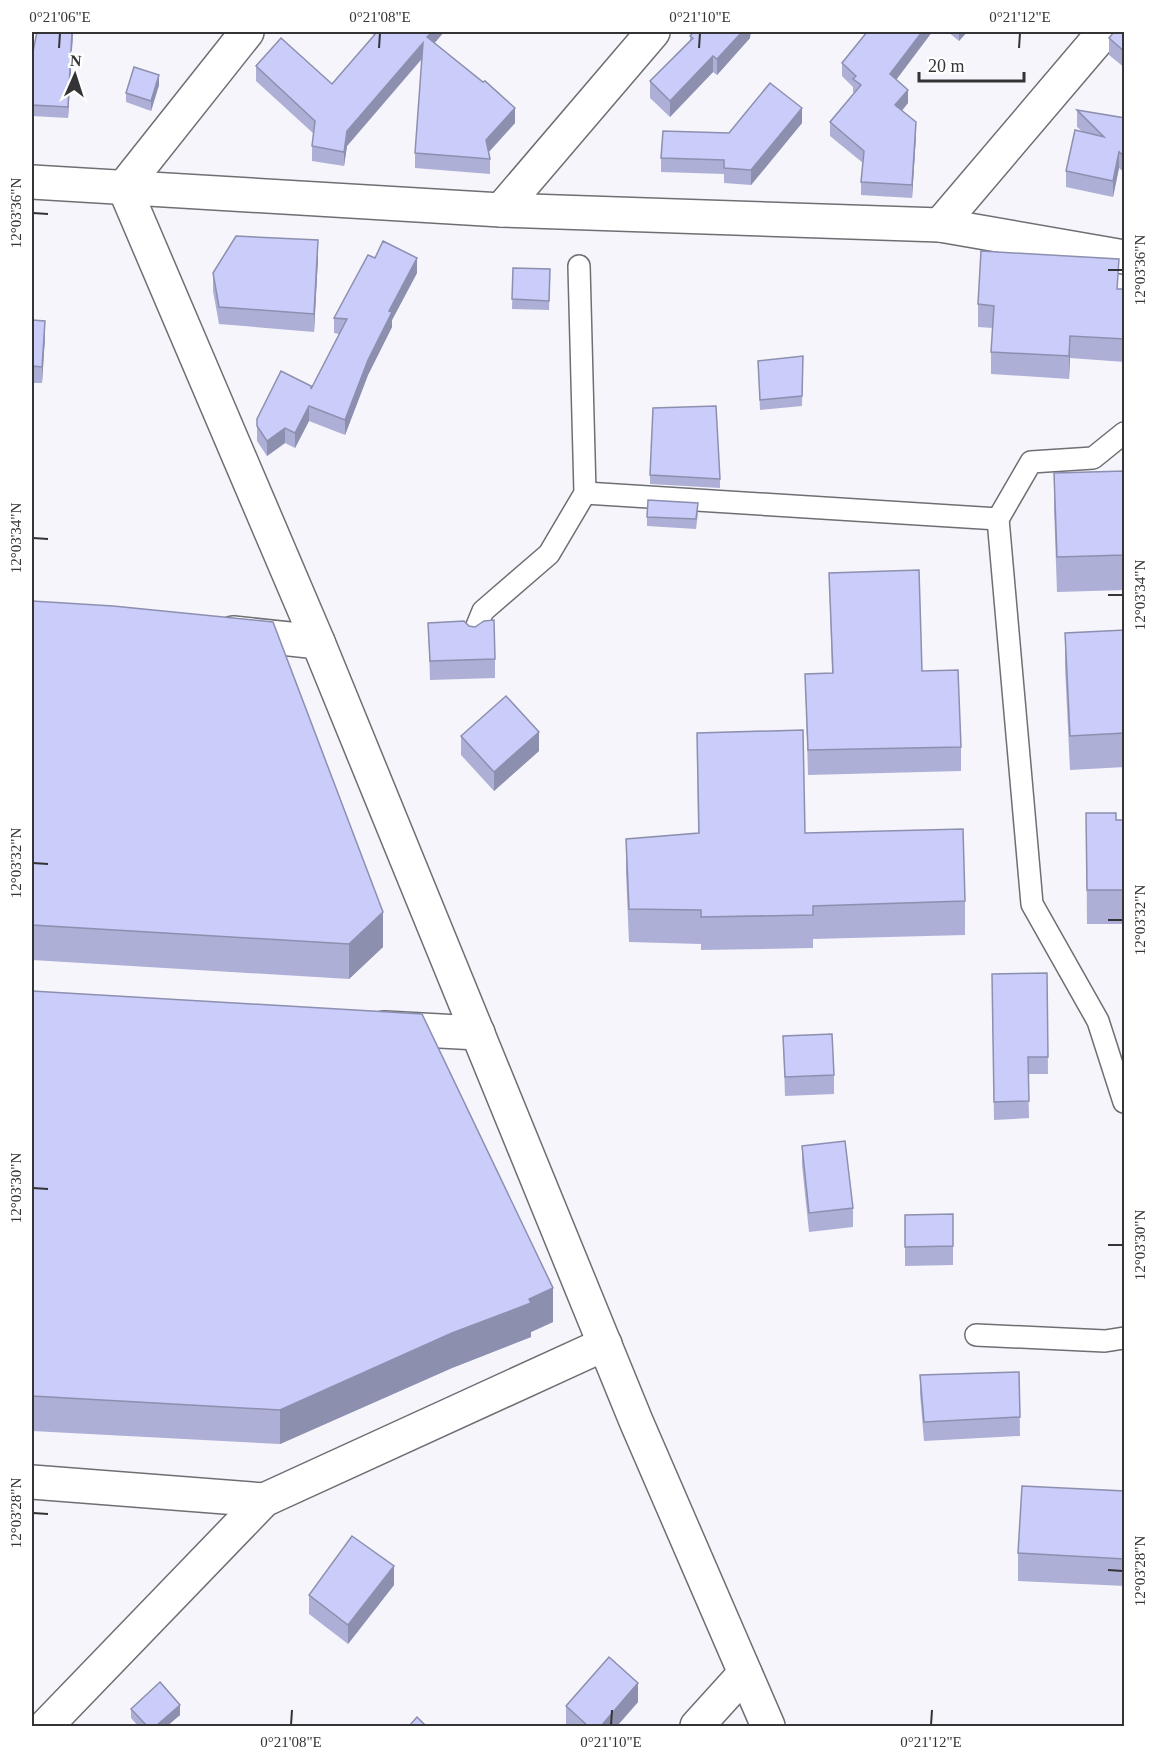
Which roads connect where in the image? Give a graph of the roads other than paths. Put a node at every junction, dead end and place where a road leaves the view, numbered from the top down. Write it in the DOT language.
graph roads {
  1 [pos="248,32"];
  2 [pos="653,32"];
  3 [pos="1104,32"];
  4 [pos="32,182"];
  5 [pos="124,187"];
  6 [pos="501,210"];
  7 [pos="940,225"];
  8 [pos="1125,257"];
  9 [pos="579,266"];
  10 [pos="1125,433"];
  11 [pos="585,493"];
  12 [pos="998,519"];
  13 [pos="198,630"];
  14 [pos="474,633"];
  15 [pos="318,642"];
  16 [pos="349,1026"];
  17 [pos="478,1034"];
  18 [pos="1125,1102"];
  19 [pos="976,1335"];
  20 [pos="1125,1338"];
  21 [pos="605,1344"];
  22 [pos="32,1482"];
  23 [pos="264,1500"];
  24 [pos="745,1673"];
  25 [pos="46,1726"];
  26 [pos="697,1726"];
  27 [pos="768,1726"];
  1 -- 5 [label="street"];
  2 -- 6 [label="street"];
  3 -- 7 [label="street"];
  4 -- 5 [label="street"];
  5 -- 6 [label="street"];
  5 -- 15 [label="street"];
  6 -- 7 [label="street"];
  7 -- 8 [label="street"];
  9 -- 11 [label="lane"];
  10 -- 12 [label="lane"];
  11 -- 12 [label="lane"];
  11 -- 14 [label="lane"];
  12 -- 18 [label="lane"];
  13 -- 15 [label="street"];
  15 -- 17 [label="street"];
  16 -- 17 [label="street"];
  17 -- 21 [label="street"];
  19 -- 20 [label="lane"];
  21 -- 23 [label="street"];
  21 -- 24 [label="street"];
  22 -- 23 [label="street"];
  23 -- 25 [label="street"];
  24 -- 26 [label="street"];
  24 -- 27 [label="street"];
}
